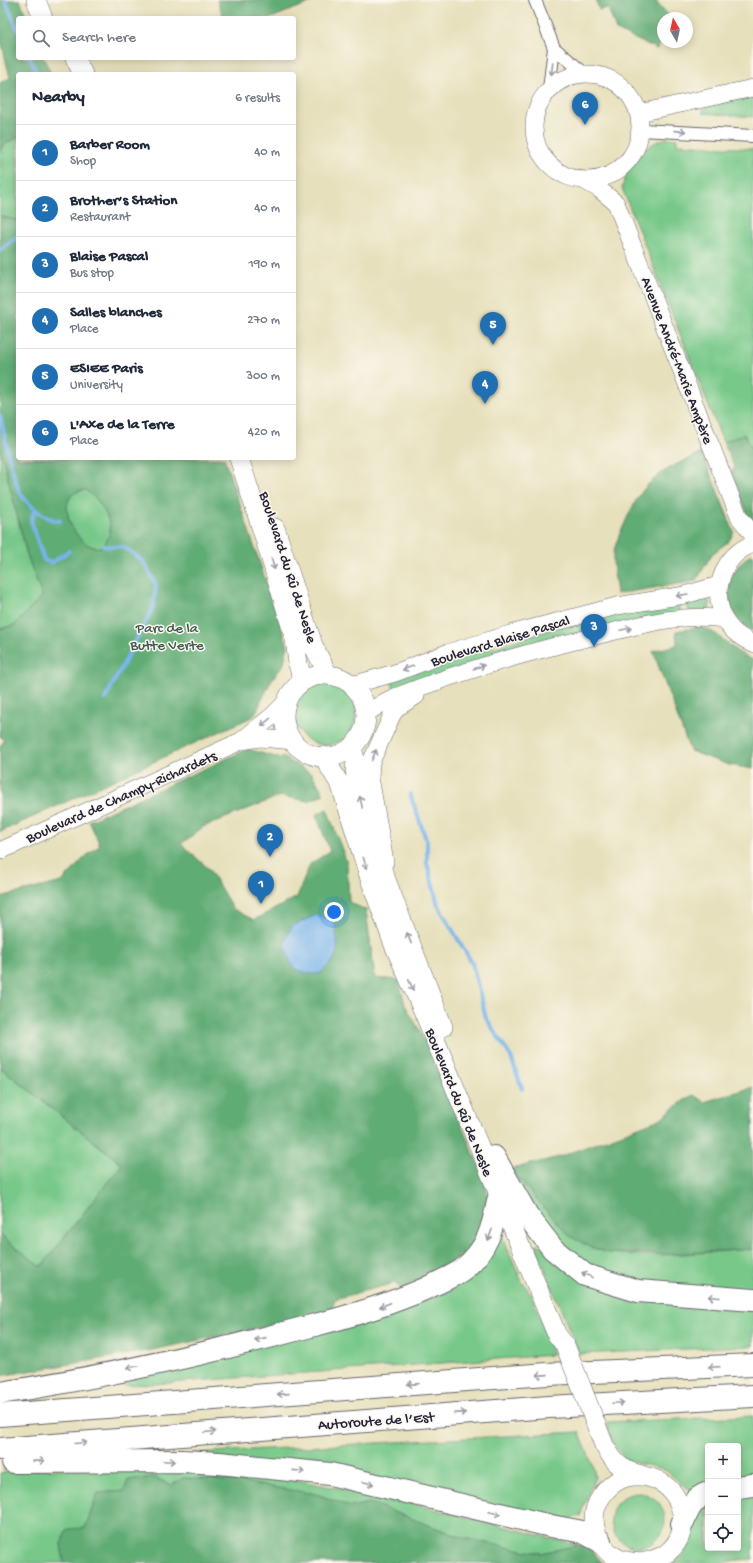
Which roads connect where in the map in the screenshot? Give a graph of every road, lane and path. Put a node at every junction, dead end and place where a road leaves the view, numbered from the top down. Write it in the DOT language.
graph roads {
  1 [pos="36,0"];
  2 [pos="50,0"];
  3 [pos="535,0"];
  4 [pos="42,16"];
  5 [pos="56,16"];
  6 [pos="554,48"];
  7 [pos="62,60"];
  8 [pos="76,60"];
  9 [pos="67,72"];
  10 [pos="82,72"];
  11 [pos="585,74"];
  12 [pos="753,88"];
  13 [pos="549,89"];
  14 [pos="640,121"];
  15 [pos="753,136"];
  16 [pos="623,167"];
  17 [pos="585,181"];
  18 [pos="616,203"];
  19 [pos="240,460"];
  20 [pos="253,460"];
  21 [pos="739,517"];
  22 [pos="753,534"];
  23 [pos="746,548"];
  24 [pos="719,585"];
  25 [pos="724,619"];
  26 [pos="753,644"];
  27 [pos="458,674"];
  28 [pos="328,675"];
  29 [pos="303,682"];
  30 [pos="352,685"];
  31 [pos="288,700"];
  32 [pos="366,713"];
  33 [pos="241,741"];
  34 [pos="294,741"];
  35 [pos="351,747"];
  36 [pos="323,756"];
  37 [pos="0,851"];
  38 [pos="390,889"];
  39 [pos="494,1157"];
  40 [pos="499,1197"];
  41 [pos="753,1300"];
  42 [pos="565,1344"];
  43 [pos="753,1365"];
  44 [pos="0,1393"];
  45 [pos="753,1396"];
  46 [pos="0,1415"];
  47 [pos="604,1446"];
  48 [pos="0,1449"];
  49 [pos="0,1463"];
  50 [pos="644,1476"];
  51 [pos="753,1484"];
  52 [pos="741,1486"];
  53 [pos="606,1490"];
  54 [pos="705,1493"];
  55 [pos="682,1524"];
  56 [pos="600,1541"];
  57 [pos="664,1558"];
  58 [pos="634,1563"];
  1 -- 4 [label="main road"];
  2 -- 5 [label="main road"];
  3 -- 6 [label="street"];
  6 -- 11 [label="street"];
  6 -- 13 [label="street, one-way"];
  7 -- 9 [label="main road"];
  8 -- 10 [label="main road"];
  11 -- 13 [label="street"];
  11 -- 14 [label="street"];
  12 -- 14 [label="street"];
  13 -- 17 [label="street"];
  14 -- 15 [label="street, one-way"];
  14 -- 16 [label="street"];
  16 -- 17 [label="street"];
  16 -- 18 [label="street, Avenue André-Marie Ampère"];
  17 -- 18 [label="street, Avenue André-Marie Ampère"];
  18 -- 21 [label="street, Avenue André-Marie Ampère"];
  19 -- 29 [label="main road, one-way"];
  20 -- 28 [label="main road, Boulevard du Rû de Nesle"];
  21 -- 22 [label="street, Avenue André-Marie Ampère"];
  21 -- 23 [label="street, Avenue André-Marie Ampère"];
  23 -- 24 [label="street"];
  24 -- 25 [label="street"];
  24 -- 30 [label="street, Boulevard Blaise Pascal, one-way"];
  25 -- 26 [label="street"];
  27 -- 25 [label="street, Boulevard Blaise Pascal, one-way"];
  27 -- 32 [label="street, Boulevard Blaise Pascal"];
  38 -- 27 [label="street, one-way"];
  28 -- 29 [label="main road"];
  28 -- 30 [label="main road"];
  29 -- 31 [label="main road"];
  30 -- 32 [label="main road"];
  31 -- 33 [label="street, Boulevard de Champy-Richardets, one-way"];
  31 -- 34 [label="main road"];
  32 -- 35 [label="main road"];
  33 -- 34 [label="street, Boulevard de Champy-Richardets"];
  33 -- 37 [label="street, Boulevard de Champy-Richardets"];
  34 -- 36 [label="main road"];
  35 -- 36 [label="main road"];
  38 -- 35 [label="main road, one-way"];
  36 -- 40 [label="main road, Boulevard du Rû de Nesle, one-way"];
  39 -- 38 [label="main road, one-way"];
  41 -- 39 [label="highway, one-way"];
  39 -- 42 [label="main road"];
  40 -- 42 [label="main road, Boulevard du Rû de Nesle"];
  40 -- 44 [label="highway, one-way"];
  42 -- 47 [label="main road, Boulevard du Rû de Nesle, bridge"];
  43 -- 46 [label="highway, one-way"];
  48 -- 45 [label="highway, Autoroute de l’Est, one-way"];
  47 -- 50 [label="main road, Boulevard du Rû de Nesle"];
  47 -- 53 [label="main road, Boulevard du Rû de Nesle"];
  49 -- 56 [label="highway, one-way"];
  50 -- 53 [label="main road, Boulevard du Rû de Nesle"];
  50 -- 55 [label="main road, Boulevard du Rû de Nesle"];
  51 -- 52 [label="highway"];
  53 -- 56 [label="main road, Boulevard du Rû de Nesle"];
  54 -- 55 [label="highway"];
  55 -- 57 [label="main road, Boulevard du Rû de Nesle"];
  56 -- 58 [label="main road, Boulevard du Rû de Nesle"];
  57 -- 58 [label="main road, Boulevard du Rû de Nesle"];
}
